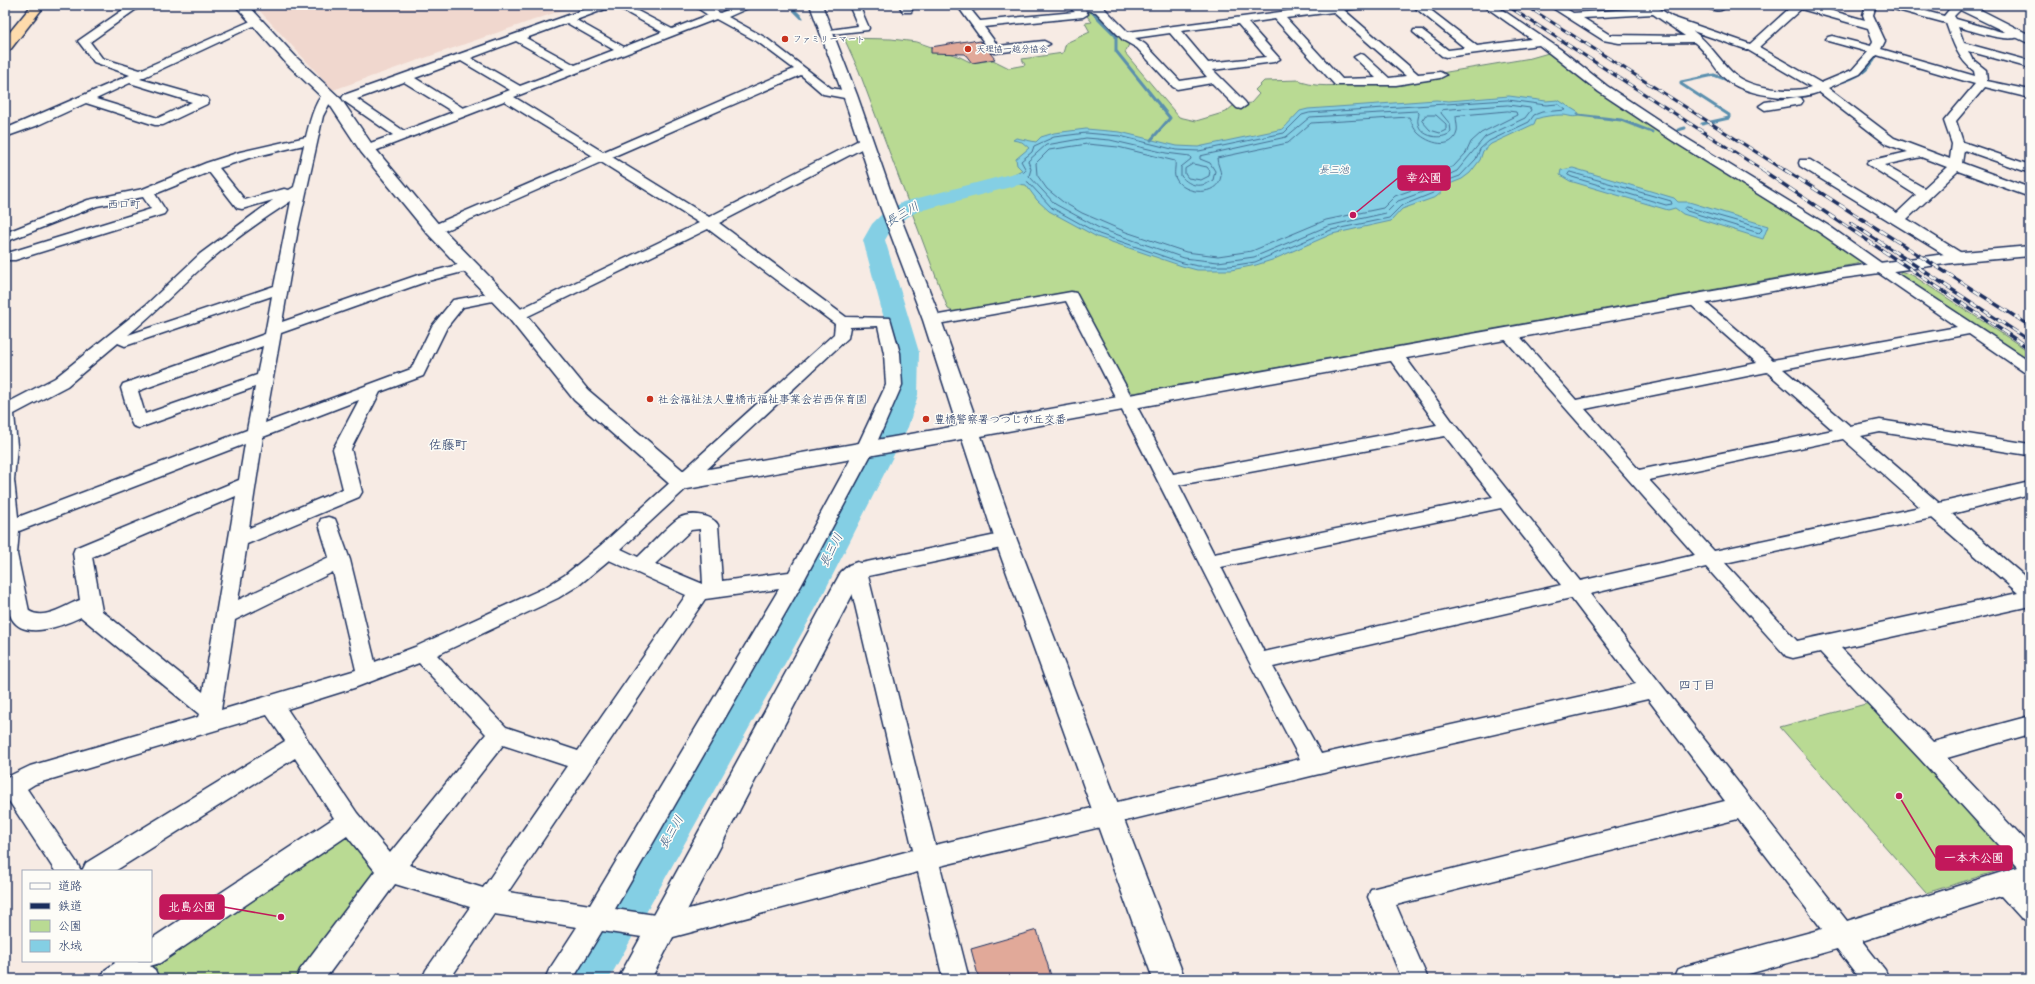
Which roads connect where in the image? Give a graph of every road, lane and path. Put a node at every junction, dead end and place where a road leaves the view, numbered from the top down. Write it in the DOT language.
graph roads {
  1 [pos="28,5"];
  2 [pos="39,5"];
  3 [pos="137,5"];
  4 [pos="607,5"];
  5 [pos="618,5"];
  6 [pos="698,5"];
  7 [pos="750,5"];
  8 [pos="816,5"];
  9 [pos="854,5"];
  10 [pos="986,5"];
  11 [pos="1361,5"];
  12 [pos="1417,5"];
  13 [pos="1488,5"];
  14 [pos="1553,5"];
  15 [pos="1604,5"];
  16 [pos="1708,5"];
  17 [pos="1722,5"];
  18 [pos="1799,5"];
  19 [pos="1871,5"];
  20 [pos="1890,5"];
  21 [pos="1962,5"];
  22 [pos="963,6"];
  23 [pos="1074,6"];
  24 [pos="1335,8"];
  25 [pos="1651,8"];
  26 [pos="249,10"];
  27 [pos="1614,13"];
  28 [pos="719,16"];
  29 [pos="1278,16"];
  30 [pos="1570,16"];
  31 [pos="567,19"];
  32 [pos="1240,20"];
  33 [pos="1670,20"];
  34 [pos="1951,22"];
  35 [pos="977,25"];
  36 [pos="1873,26"];
  37 [pos="1173,28"];
  38 [pos="1036,30"];
  39 [pos="670,32"];
  40 [pos="1418,32"];
  41 [pos="5,33"];
  42 [pos="827,33"];
  43 [pos="2018,34"];
  44 [pos="984,35"];
  45 [pos="1125,36"];
  46 [pos="517,37"];
  47 [pos="1696,39"];
  48 [pos="1832,39"];
  49 [pos="2030,40"];
  50 [pos="1541,41"];
  51 [pos="1044,44"];
  52 [pos="1959,45"];
  53 [pos="5,47"];
  54 [pos="1752,48"];
  55 [pos="622,50"];
  56 [pos="1475,50"];
  57 [pos="1875,51"];
  58 [pos="462,57"];
  59 [pos="1360,57"];
  60 [pos="2030,65"];
  61 [pos="1206,67"];
  62 [pos="573,69"];
  63 [pos="802,70"];
  64 [pos="1440,75"];
  65 [pos="135,76"];
  66 [pos="405,77"];
  67 [pos="1415,78"];
  68 [pos="1215,79"];
  69 [pos="1386,81"];
  70 [pos="1982,83"];
  71 [pos="1825,90"];
  72 [pos="511,93"];
  73 [pos="328,94"];
  74 [pos="2030,94"];
  75 [pos="850,95"];
  76 [pos="84,99"];
  77 [pos="1240,105"];
  78 [pos="1765,106"];
  79 [pos="462,112"];
  80 [pos="5,133"];
  81 [pos="402,135"];
  82 [pos="312,139"];
  83 [pos="865,142"];
  84 [pos="1958,144"];
  85 [pos="367,149"];
  86 [pos="1921,153"];
  87 [pos="604,156"];
  88 [pos="1806,163"];
  89 [pos="212,166"];
  90 [pos="1955,166"];
  91 [pos="2030,169"];
  92 [pos="298,190"];
  93 [pos="147,192"];
  94 [pos="2030,193"];
  95 [pos="1925,194"];
  96 [pos="1898,220"];
  97 [pos="708,223"];
  98 [pos="434,230"];
  99 [pos="5,238"];
  100 [pos="2030,251"];
  101 [pos="8,256"];
  102 [pos="1958,258"];
  103 [pos="469,266"];
  104 [pos="1879,268"];
  105 [pos="5,272"];
  106 [pos="281,288"];
  107 [pos="498,296"];
  108 [pos="1695,301"];
  109 [pos="517,316"];
  110 [pos="932,320"];
  111 [pos="843,322"];
  112 [pos="1972,329"];
  113 [pos="273,334"];
  114 [pos="1509,334"];
  115 [pos="116,335"];
  116 [pos="1394,354"];
  117 [pos="1770,366"];
  118 [pos="2030,368"];
  119 [pos="265,378"];
  120 [pos="373,389"];
  121 [pos="1126,403"];
  122 [pos="1573,406"];
  123 [pos="5,412"];
  124 [pos="1449,429"];
  125 [pos="970,430"];
  126 [pos="255,434"];
  127 [pos="1847,434"];
  128 [pos="865,448"];
  129 [pos="2029,450"];
  130 [pos="1635,477"];
  131 [pos="5,481"];
  132 [pos="682,482"];
  133 [pos="1168,482"];
  134 [pos="247,484"];
  135 [pos="2030,488"];
  136 [pos="1505,501"];
  137 [pos="1934,510"];
  138 [pos="328,524"];
  139 [pos="10,527"];
  140 [pos="238,540"];
  141 [pos="1006,540"];
  142 [pos="607,551"];
  143 [pos="1708,559"];
  144 [pos="340,560"];
  145 [pos="1209,562"];
  146 [pos="641,566"];
  147 [pos="857,571"];
  148 [pos="795,579"];
  149 [pos="1576,590"];
  150 [pos="706,591"];
  151 [pos="2030,592"];
  152 [pos="2030,598"];
  153 [pos="226,615"];
  154 [pos="93,616"];
  155 [pos="1824,643"];
  156 [pos="422,653"];
  157 [pos="1259,662"];
  158 [pos="367,674"];
  159 [pos="1652,689"];
  160 [pos="272,704"];
  161 [pos="210,717"];
  162 [pos="2030,725"];
  163 [pos="499,734"];
  164 [pos="299,744"];
  165 [pos="1929,752"];
  166 [pos="583,762"];
  167 [pos="1315,765"];
  168 [pos="9,788"];
  169 [pos="1743,807"];
  170 [pos="1109,814"];
  171 [pos="349,821"];
  172 [pos="927,858"];
  173 [pos="2030,863"];
  174 [pos="68,870"];
  175 [pos="96,870"];
  176 [pos="390,871"];
  177 [pos="2030,874"];
  178 [pos="2005,883"];
  179 [pos="488,902"];
  180 [pos="2030,910"];
  181 [pos="597,917"];
  182 [pos="662,928"];
  183 [pos="1843,935"];
  184 [pos="152,955"];
  185 [pos="309,979"];
  186 [pos="435,979"];
  187 [pos="558,979"];
  188 [pos="634,979"];
  189 [pos="956,979"];
  190 [pos="1169,979"];
  191 [pos="1415,979"];
  192 [pos="1686,979"];
  193 [pos="1876,979"];
  1 -- 41 [label="highway"];
  2 -- 53 [label="highway"];
  3 -- 65 [label="street"];
  4 -- 31 [label="street"];
  5 -- 39 [label="street"];
  6 -- 28 [label="street"];
  7 -- 28 [label="street"];
  8 -- 42 [label="street"];
  9 -- 42 [label="street"];
  10 -- 22 [label="street"];
  11 -- 24 [label="street"];
  12 -- 56 [label="street"];
  13 -- 50 [label="street"];
  14 -- 30 [label="street"];
  15 -- 27 [label="street"];
  16 -- 17 [label="street"];
  18 -- 36 [label="street"];
  18 -- 54 [label="street"];
  19 -- 36 [label="street"];
  20 -- 34 [label="street"];
  21 -- 34 [label="street"];
  21 -- 43 [label="street"];
  22 -- 35 [label="street"];
  23 -- 35 [label="street"];
  23 -- 45 [label="street"];
  24 -- 29 [label="street"];
  24 -- 67 [label="street"];
  25 -- 27 [label="street"];
  25 -- 33 [label="street"];
  26 -- 65 [label="street"];
  26 -- 73 [label="street"];
  27 -- 30 [label="street"];
  28 -- 39 [label="street"];
  28 -- 63 [label="street"];
  29 -- 32 [label="street"];
  29 -- 69 [label="street"];
  30 -- 47 [label="street"];
  31 -- 46 [label="street"];
  31 -- 55 [label="street"];
  32 -- 37 [label="street"];
  32 -- 61 [label="street"];
  33 -- 47 [label="street"];
  33 -- 54 [label="street"];
  34 -- 43 [label="street"];
  34 -- 52 [label="street"];
  35 -- 44 [label="street"];
  36 -- 57 [label="street"];
  37 -- 45 [label="street"];
  37 -- 61 [label="street"];
  38 -- 44 [label="street"];
  39 -- 55 [label="street"];
  40 -- 56 [label="street"];
  42 -- 75 [label="street"];
  43 -- 49 [label="street"];
  44 -- 51 [label="street"];
  45 -- 68 [label="street"];
  46 -- 58 [label="street"];
  46 -- 62 [label="street"];
  47 -- 71 [label="street"];
  48 -- 57 [label="street"];
  50 -- 56 [label="street"];
  50 -- 104 [label="street"];
  52 -- 60 [label="street"];
  52 -- 70 [label="street"];
  54 -- 71 [label="street"];
  55 -- 62 [label="street"];
  57 -- 70 [label="street"];
  57 -- 71 [label="street"];
  58 -- 66 [label="street"];
  58 -- 72 [label="street"];
  59 -- 69 [label="street"];
  61 -- 68 [label="street"];
  62 -- 72 [label="street"];
  63 -- 75 [label="street"];
  63 -- 87 [label="street"];
  64 -- 67 [label="street"];
  65 -- 76 [label="street"];
  65 -- 76 [label="street"];
  66 -- 79 [label="street"];
  66 -- 81 [label="street"];
  67 -- 69 [label="street"];
  68 -- 77 [label="street"];
  70 -- 74 [label="street"];
  70 -- 84 [label="street"];
  71 -- 78 [label="street"];
  71 -- 86 [label="street"];
  72 -- 79 [label="street"];
  72 -- 87 [label="street"];
  73 -- 82 [label="street"];
  73 -- 85 [label="street"];
  75 -- 83 [label="street"];
  76 -- 80 [label="street"];
  79 -- 81 [label="street"];
  81 -- 85 [label="street"];
  82 -- 89 [label="street"];
  82 -- 92 [label="street"];
  83 -- 97 [label="street"];
  83 -- 110 [label="street"];
  84 -- 90 [label="street"];
  84 -- 91 [label="street"];
  85 -- 98 [label="street"];
  86 -- 90 [label="street"];
  86 -- 95 [label="street"];
  87 -- 97 [label="street"];
  87 -- 98 [label="street"];
  88 -- 96 [label="street"];
  89 -- 92 [label="street"];
  89 -- 93 [label="street"];
  90 -- 94 [label="street"];
  90 -- 95 [label="street"];
  92 -- 106 [label="street"];
  92 -- 115 [label="street"];
  93 -- 99 [label="street"];
  93 -- 101 [label="street"];
  95 -- 96 [label="street"];
  96 -- 102 [label="street"];
  97 -- 109 [label="street"];
  97 -- 111 [label="street"];
  98 -- 103 [label="street"];
  100 -- 102 [label="street"];
  101 -- 105 [label="street"];
  102 -- 104 [label="street"];
  103 -- 107 [label="street"];
  103 -- 113 [label="street"];
  104 -- 108 [label="street"];
  104 -- 112 [label="street"];
  106 -- 113 [label="street"];
  106 -- 115 [label="street"];
  107 -- 109 [label="street"];
  107 -- 120 [label="street"];
  108 -- 114 [label="street"];
  108 -- 117 [label="street"];
  109 -- 132 [label="street"];
  110 -- 121 [label="street"];
  110 -- 125 [label="street"];
  111 -- 128 [label="street"];
  111 -- 132 [label="street"];
  112 -- 117 [label="street"];
  112 -- 118 [label="street"];
  113 -- 119 [label="street"];
  113 -- 119 [label="street"];
  114 -- 116 [label="street"];
  114 -- 122 [label="street"];
  115 -- 123 [label="street"];
  116 -- 121 [label="street"];
  116 -- 124 [label="street"];
  117 -- 122 [label="street"];
  117 -- 127 [label="street"];
  119 -- 126 [label="street"];
  120 -- 126 [label="street"];
  120 -- 140 [label="street"];
  121 -- 125 [label="street"];
  121 -- 133 [label="street"];
  122 -- 130 [label="street"];
  123 -- 131 [label="street"];
  124 -- 133 [label="street"];
  124 -- 136 [label="street"];
  125 -- 128 [label="street"];
  125 -- 141 [label="street"];
  126 -- 134 [label="street"];
  126 -- 139 [label="street"];
  127 -- 129 [label="street"];
  127 -- 130 [label="street"];
  127 -- 137 [label="street"];
  128 -- 132 [label="street"];
  128 -- 148 [label="street"];
  130 -- 143 [label="street"];
  131 -- 139 [label="street"];
  132 -- 142 [label="street"];
  133 -- 145 [label="street"];
  134 -- 140 [label="street"];
  134 -- 154 [label="street"];
  135 -- 137 [label="street"];
  136 -- 145 [label="street"];
  136 -- 149 [label="street"];
  137 -- 143 [label="street"];
  137 -- 151 [label="street"];
  138 -- 144 [label="street"];
  139 -- 154 [label="street"];
  140 -- 153 [label="street"];
  141 -- 147 [label="street"];
  141 -- 170 [label="street"];
  142 -- 146 [label="street"];
  142 -- 156 [label="street"];
  143 -- 149 [label="street"];
  143 -- 155 [label="street"];
  144 -- 153 [label="street"];
  144 -- 158 [label="street"];
  145 -- 157 [label="street"];
  146 -- 150 [label="street"];
  146 -- 150 [label="street"];
  147 -- 172 [label="street"];
  147 -- 182 [label="street"];
  148 -- 150 [label="street"];
  148 -- 181 [label="street"];
  149 -- 157 [label="street"];
  149 -- 159 [label="street"];
  150 -- 166 [label="street"];
  152 -- 155 [label="street"];
  153 -- 161 [label="street"];
  154 -- 161 [label="street"];
  155 -- 165 [label="street"];
  156 -- 158 [label="street"];
  156 -- 163 [label="street"];
  157 -- 167 [label="street"];
  158 -- 160 [label="street"];
  159 -- 167 [label="street"];
  159 -- 169 [label="street"];
  160 -- 161 [label="street"];
  160 -- 164 [label="street"];
  161 -- 168 [label="street"];
  162 -- 165 [label="street"];
  163 -- 166 [label="street"];
  163 -- 176 [label="street"];
  164 -- 171 [label="street"];
  164 -- 175 [label="street"];
  165 -- 173 [label="street"];
  166 -- 179 [label="street"];
  167 -- 170 [label="street"];
  168 -- 174 [label="street"];
  169 -- 183 [label="street"];
  169 -- 191 [label="street"];
  170 -- 172 [label="street"];
  170 -- 190 [label="street"];
  171 -- 176 [label="street"];
  171 -- 184 [label="street"];
  172 -- 182 [label="street"];
  172 -- 189 [label="street"];
  176 -- 179 [label="street"];
  176 -- 185 [label="street"];
  177 -- 178 [label="street"];
  178 -- 180 [label="street"];
  178 -- 183 [label="street"];
  179 -- 181 [label="street"];
  179 -- 186 [label="street"];
  181 -- 182 [label="street"];
  181 -- 187 [label="street"];
  182 -- 188 [label="street"];
  183 -- 192 [label="street"];
  183 -- 193 [label="street"];
}
